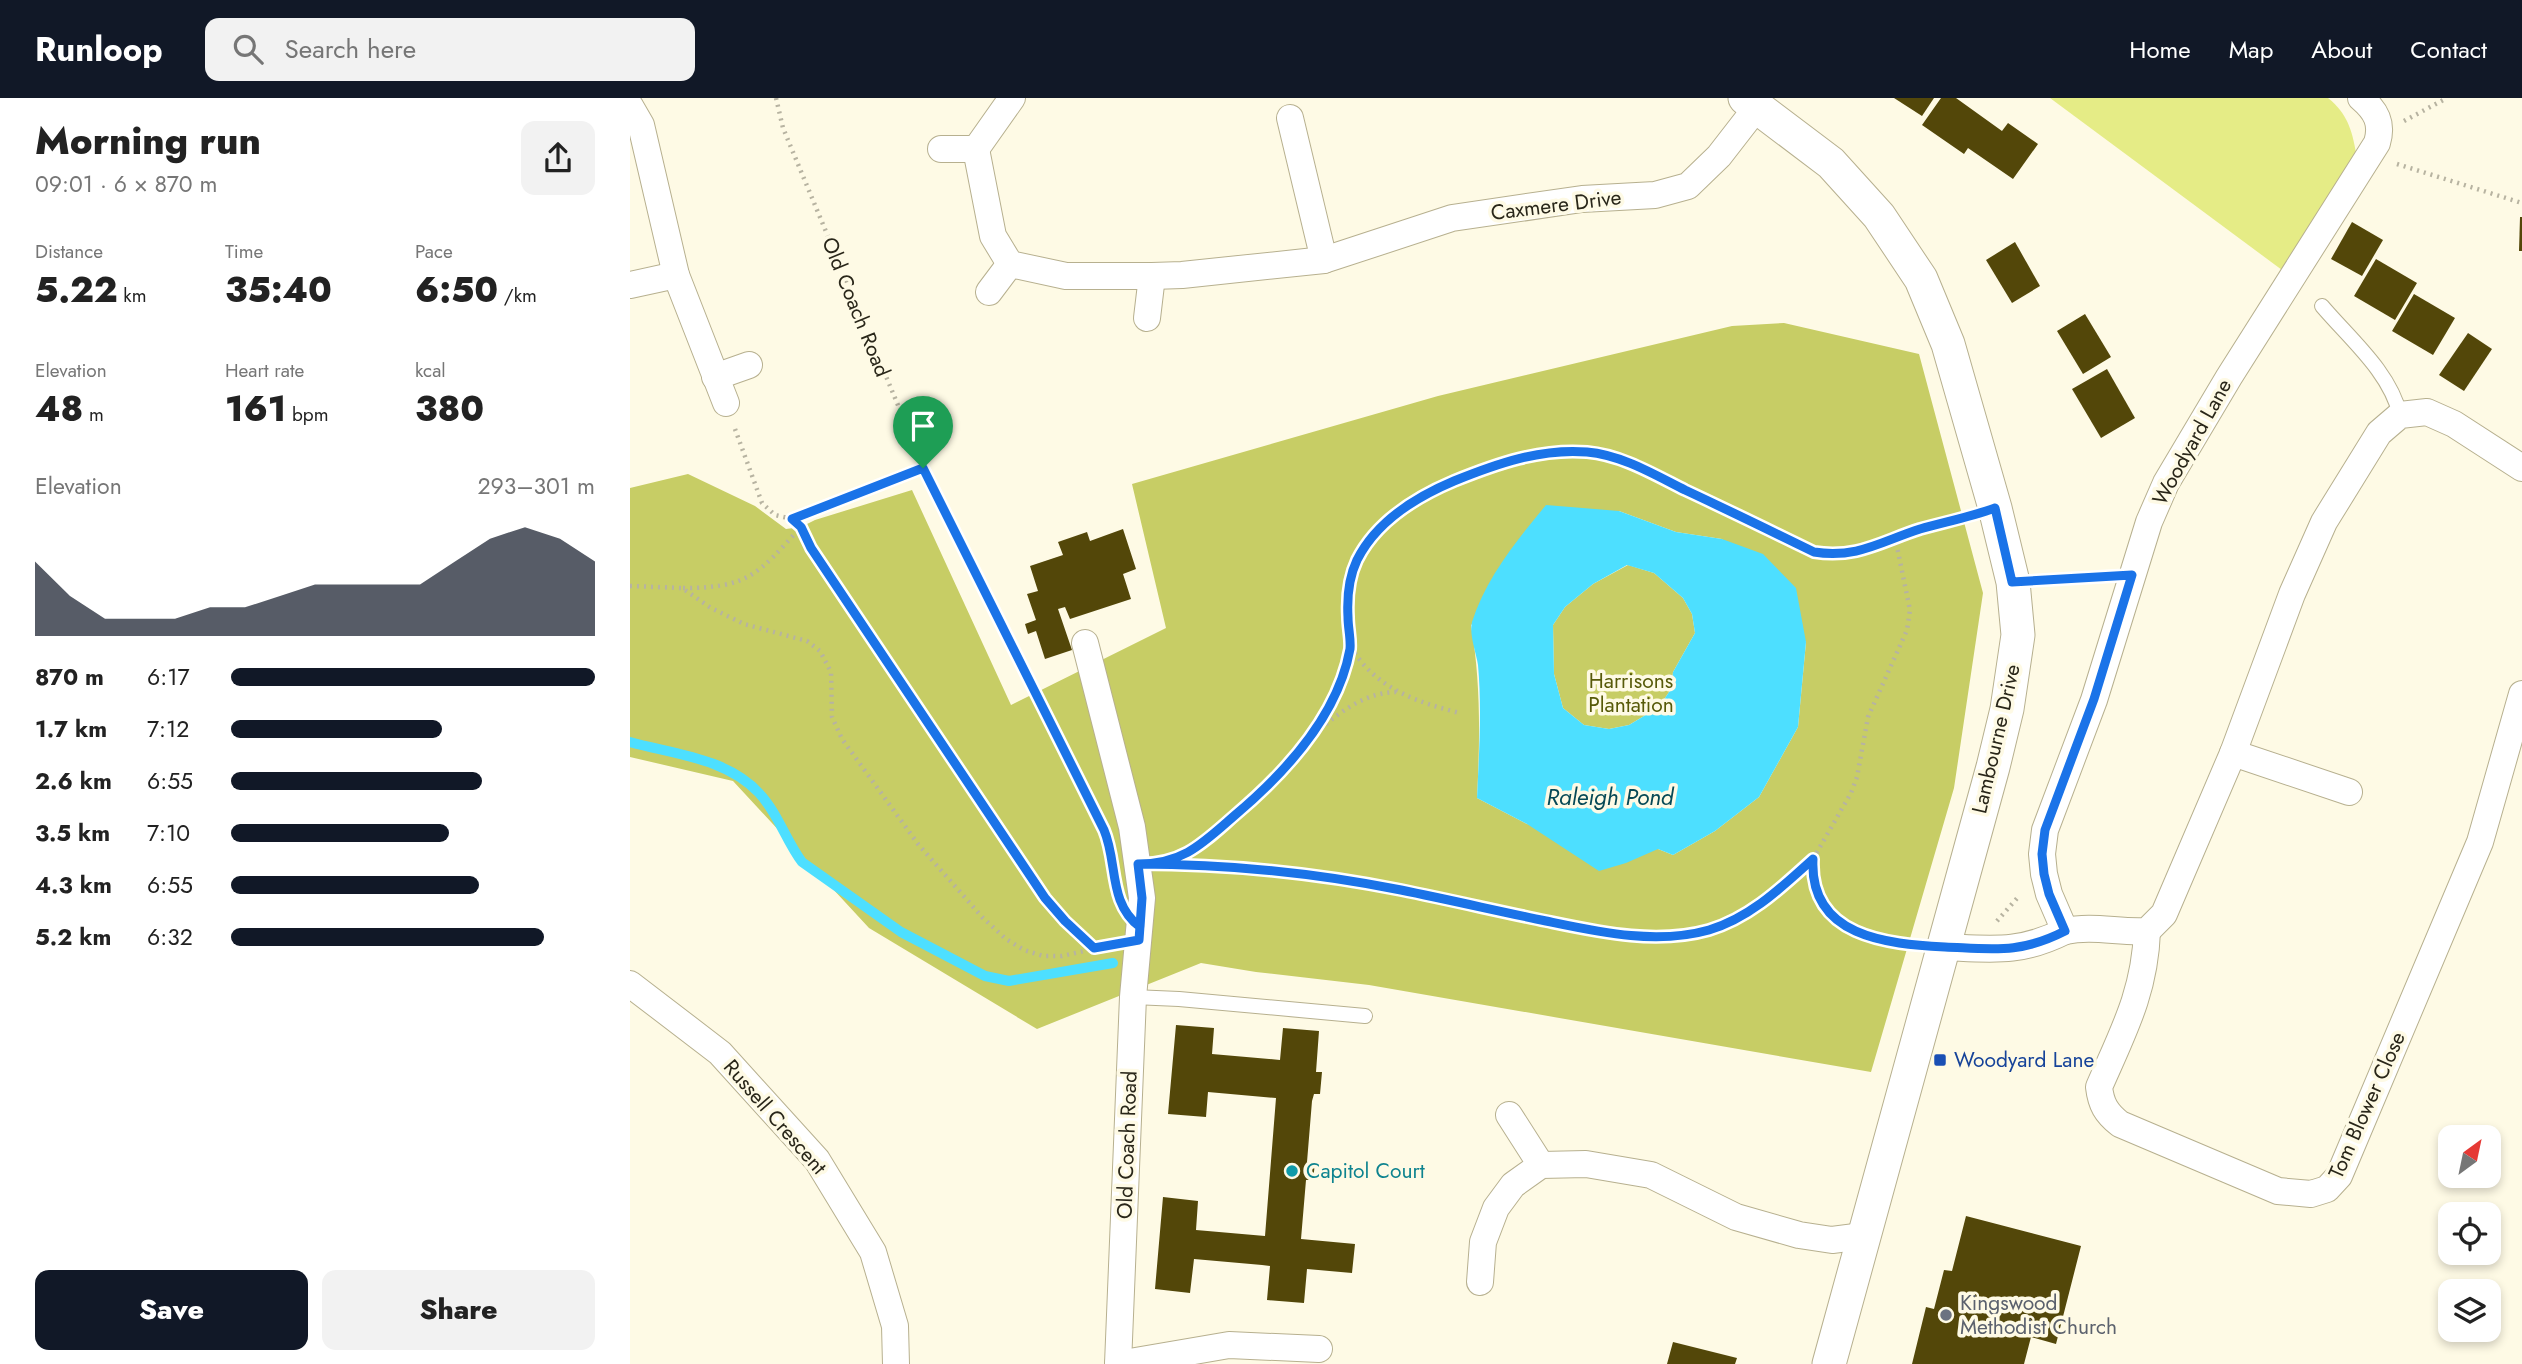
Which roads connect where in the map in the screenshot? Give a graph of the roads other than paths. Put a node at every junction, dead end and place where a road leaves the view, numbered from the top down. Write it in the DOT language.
graph roads {
  1 [pos="1012,98"];
  2 [pos="1751,102"];
  3 [pos="630,106"];
  4 [pos="2373,108"];
  5 [pos="1290,118"];
  6 [pos="940,149"];
  7 [pos="976,149"];
  8 [pos="1324,260"];
  9 [pos="1010,264"];
  10 [pos="677,275"];
  11 [pos="1152,276"];
  12 [pos="630,285"];
  13 [pos="989,292"];
  14 [pos="2322,306"];
  15 [pos="1147,318"];
  16 [pos="749,365"];
  17 [pos="715,377"];
  18 [pos="726,403"];
  19 [pos="2400,415"];
  20 [pos="2522,468"];
  21 [pos="1085,643"];
  22 [pos="2522,694"];
  23 [pos="2233,753"];
  24 [pos="2349,792"];
  25 [pos="2065,931"];
  26 [pos="2147,931"];
  27 [pos="1942,947"];
  28 [pos="630,984"];
  29 [pos="1133,997"];
  30 [pos="1366,1016"];
  31 [pos="1509,1115"];
  32 [pos="1541,1165"];
  33 [pos="1863,1236"];
  34 [pos="1480,1282"];
  35 [pos="1319,1349"];
  36 [pos="1284,1356"];
  37 [pos="897,1364"];
  38 [pos="1118,1364"];
  39 [pos="1829,1364"];
  1 -- 7 [label="street"];
  2 -- 8 [label="street, Caxmere Drive"];
  2 -- 27 [label="street, Lambourne Drive"];
  3 -- 10 [label="street"];
  4 -- 25 [label="street, Woodyard Lane"];
  5 -- 8 [label="street"];
  6 -- 7 [label="street"];
  7 -- 9 [label="street"];
  8 -- 11 [label="street, Caxmere Drive"];
  9 -- 11 [label="street, Caxmere Drive"];
  9 -- 13 [label="street"];
  10 -- 12 [label="street"];
  10 -- 17 [label="street"];
  11 -- 15 [label="street"];
  14 -- 19 [label="lane"];
  16 -- 17 [label="street"];
  17 -- 18 [label="street"];
  19 -- 20 [label="street"];
  19 -- 23 [label="street"];
  21 -- 29 [label="street, Old Coach Road"];
  22 -- 26 [label="street, Tom Blower Close"];
  23 -- 24 [label="street"];
  23 -- 26 [label="street"];
  25 -- 26 [label="street"];
  25 -- 27 [label="street"];
  27 -- 33 [label="street, Lambourne Drive"];
  28 -- 37 [label="street, Russell Crescent"];
  29 -- 30 [label="lane"];
  29 -- 38 [label="street, Old Coach Road"];
  31 -- 32 [label="street"];
  32 -- 33 [label="street"];
  32 -- 34 [label="street"];
  33 -- 39 [label="street, Lambourne Drive"];
  35 -- 36 [label="street"];
  36 -- 38 [label="street"];
}
